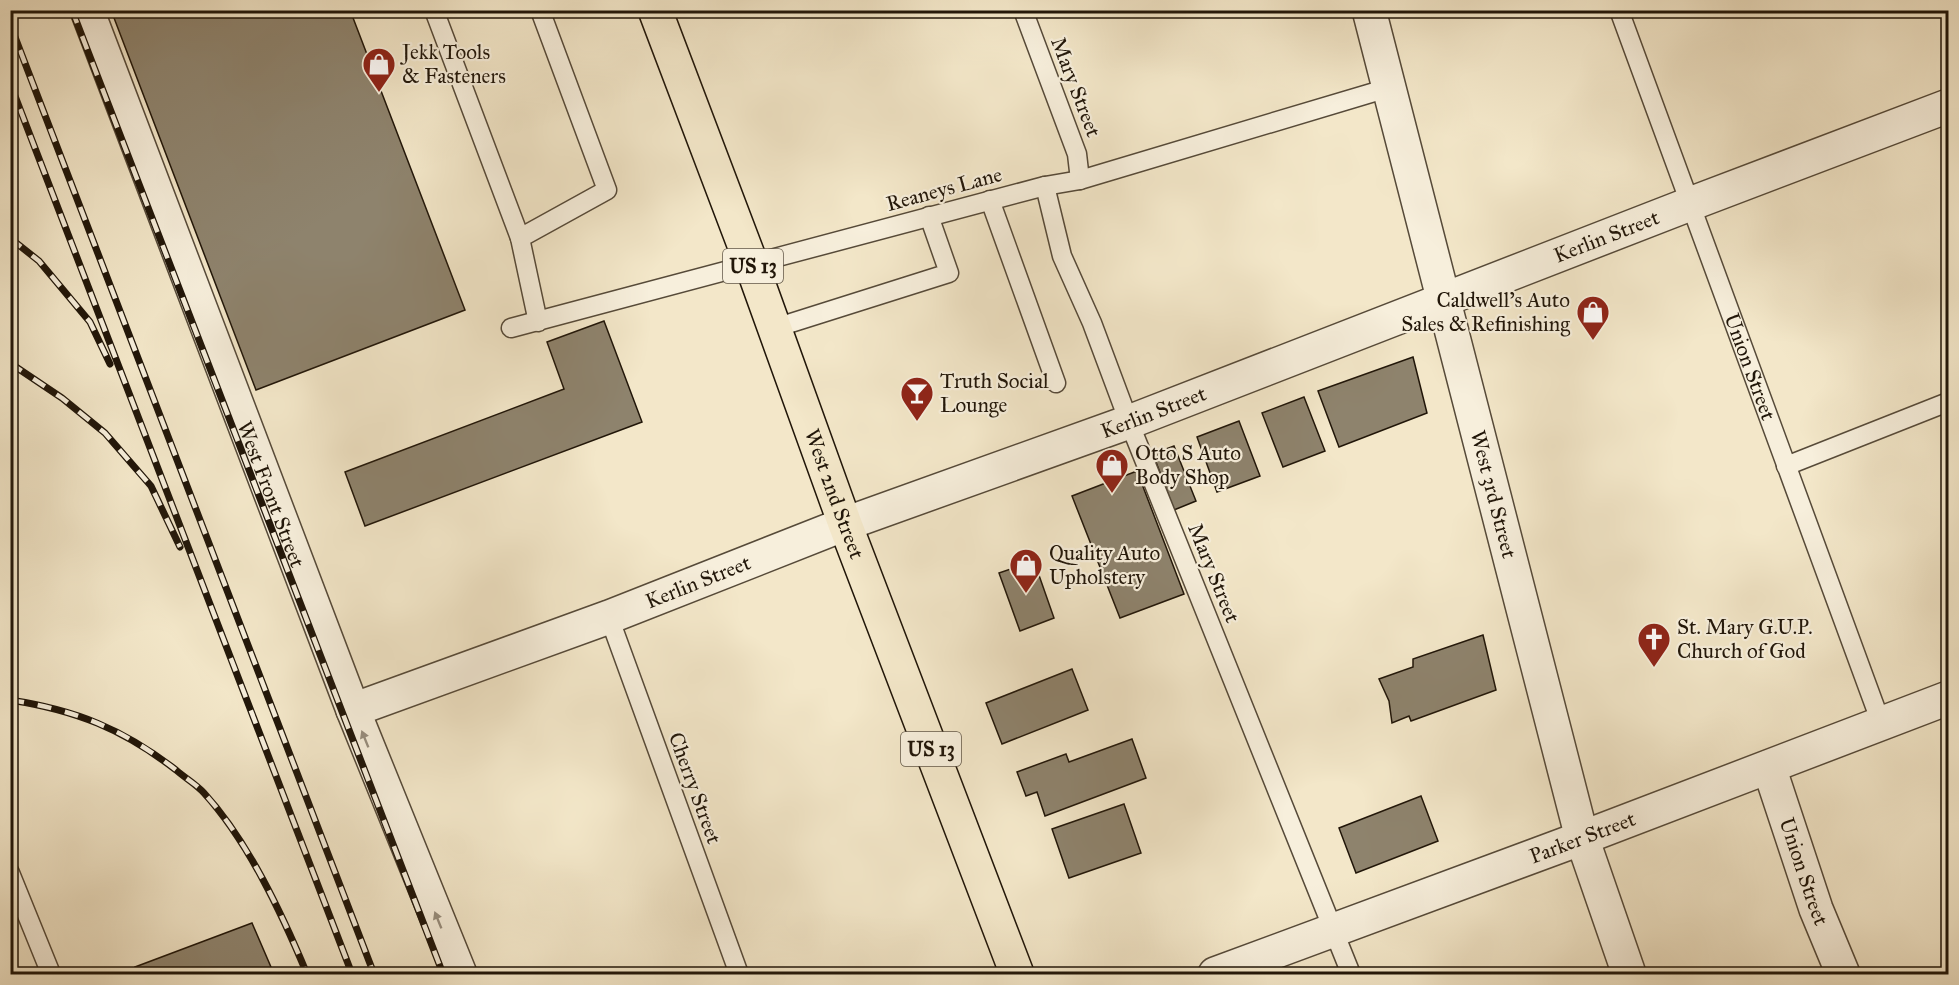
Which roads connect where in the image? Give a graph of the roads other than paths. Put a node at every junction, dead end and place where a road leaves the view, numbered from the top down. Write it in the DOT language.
graph roads {
  1 [pos="87,10"];
  2 [pos="434,10"];
  3 [pos="540,10"];
  4 [pos="655,10"];
  5 [pos="1023,10"];
  6 [pos="1369,10"];
  7 [pos="1619,10"];
  8 [pos="1388,88"];
  9 [pos="1948,106"];
  10 [pos="1080,180"];
  11 [pos="1044,186"];
  12 [pos="990,200"];
  13 [pos="1690,204"];
  14 [pos="929,216"];
  15 [pos="520,238"];
  16 [pos="751,262"];
  17 [pos="1444,299"];
  18 [pos="538,322"];
  19 [pos="511,328"];
  20 [pos="775,328"];
  21 [pos="1056,382"];
  22 [pos="1948,402"];
  23 [pos="1129,422"];
  24 [pos="1786,466"];
  25 [pos="845,524"];
  26 [pos="609,617"];
  27 [pos="1948,698"];
  28 [pos="353,710"];
  29 [pos="1881,723"];
  30 [pos="1769,767"];
  31 [pos="1582,838"];
  32 [pos="10,873"];
  33 [pos="1334,929"];
  34 [pos="51,975"];
  35 [pos="460,975"];
  36 [pos="739,975"];
  37 [pos="1017,975"];
  38 [pos="1215,975"];
  39 [pos="1351,975"];
  40 [pos="1629,975"];
  41 [pos="1843,975"];
  1 -- 28 [label="street, West Front Street"];
  2 -- 15 [label="lane"];
  3 -- 15 [label="lane"];
  4 -- 16 [label="main road, West 2nd Street / US 13"];
  5 -- 10 [label="lane, Mary Street"];
  6 -- 8 [label="street, West 3rd Street"];
  7 -- 13 [label="lane, Union Street"];
  8 -- 10 [label="lane, Reaneys Lane"];
  8 -- 17 [label="street, West 3rd Street"];
  9 -- 13 [label="street, Kerlin Street"];
  10 -- 11 [label="lane, Reaneys Lane"];
  11 -- 12 [label="lane, Reaneys Lane"];
  11 -- 23 [label="lane, Mary Street"];
  12 -- 14 [label="lane, Reaneys Lane"];
  12 -- 21 [label="lane"];
  13 -- 17 [label="street, Kerlin Street"];
  13 -- 24 [label="lane, Union Street"];
  14 -- 16 [label="lane, Reaneys Lane"];
  14 -- 20 [label="lane"];
  15 -- 18 [label="lane"];
  16 -- 18 [label="lane, Reaneys Lane"];
  16 -- 20 [label="main road, West 2nd Street / US 13"];
  17 -- 23 [label="street, Kerlin Street"];
  17 -- 31 [label="street, West 3rd Street"];
  18 -- 19 [label="lane, Reaneys Lane"];
  20 -- 25 [label="main road, West 2nd Street / US 13"];
  22 -- 24 [label="lane"];
  23 -- 25 [label="street, Kerlin Street"];
  23 -- 33 [label="lane, Mary Street"];
  24 -- 29 [label="lane, Union Street"];
  25 -- 26 [label="street, Kerlin Street"];
  25 -- 37 [label="main road, West 2nd Street / US 13"];
  26 -- 28 [label="street, Kerlin Street"];
  26 -- 36 [label="lane, Cherry Street"];
  27 -- 29 [label="street, Parker Street"];
  35 -- 28 [label="street, West Front Street, one-way"];
  29 -- 30 [label="street, Parker Street"];
  30 -- 31 [label="street, Parker Street"];
  30 -- 41 [label="street, Union Street"];
  31 -- 33 [label="street, Parker Street"];
  31 -- 40 [label="street, West 3rd Street"];
  32 -- 34 [label="lane"];
  33 -- 38 [label="street, Parker Street"];
  33 -- 39 [label="lane, Mary Street"];
}
